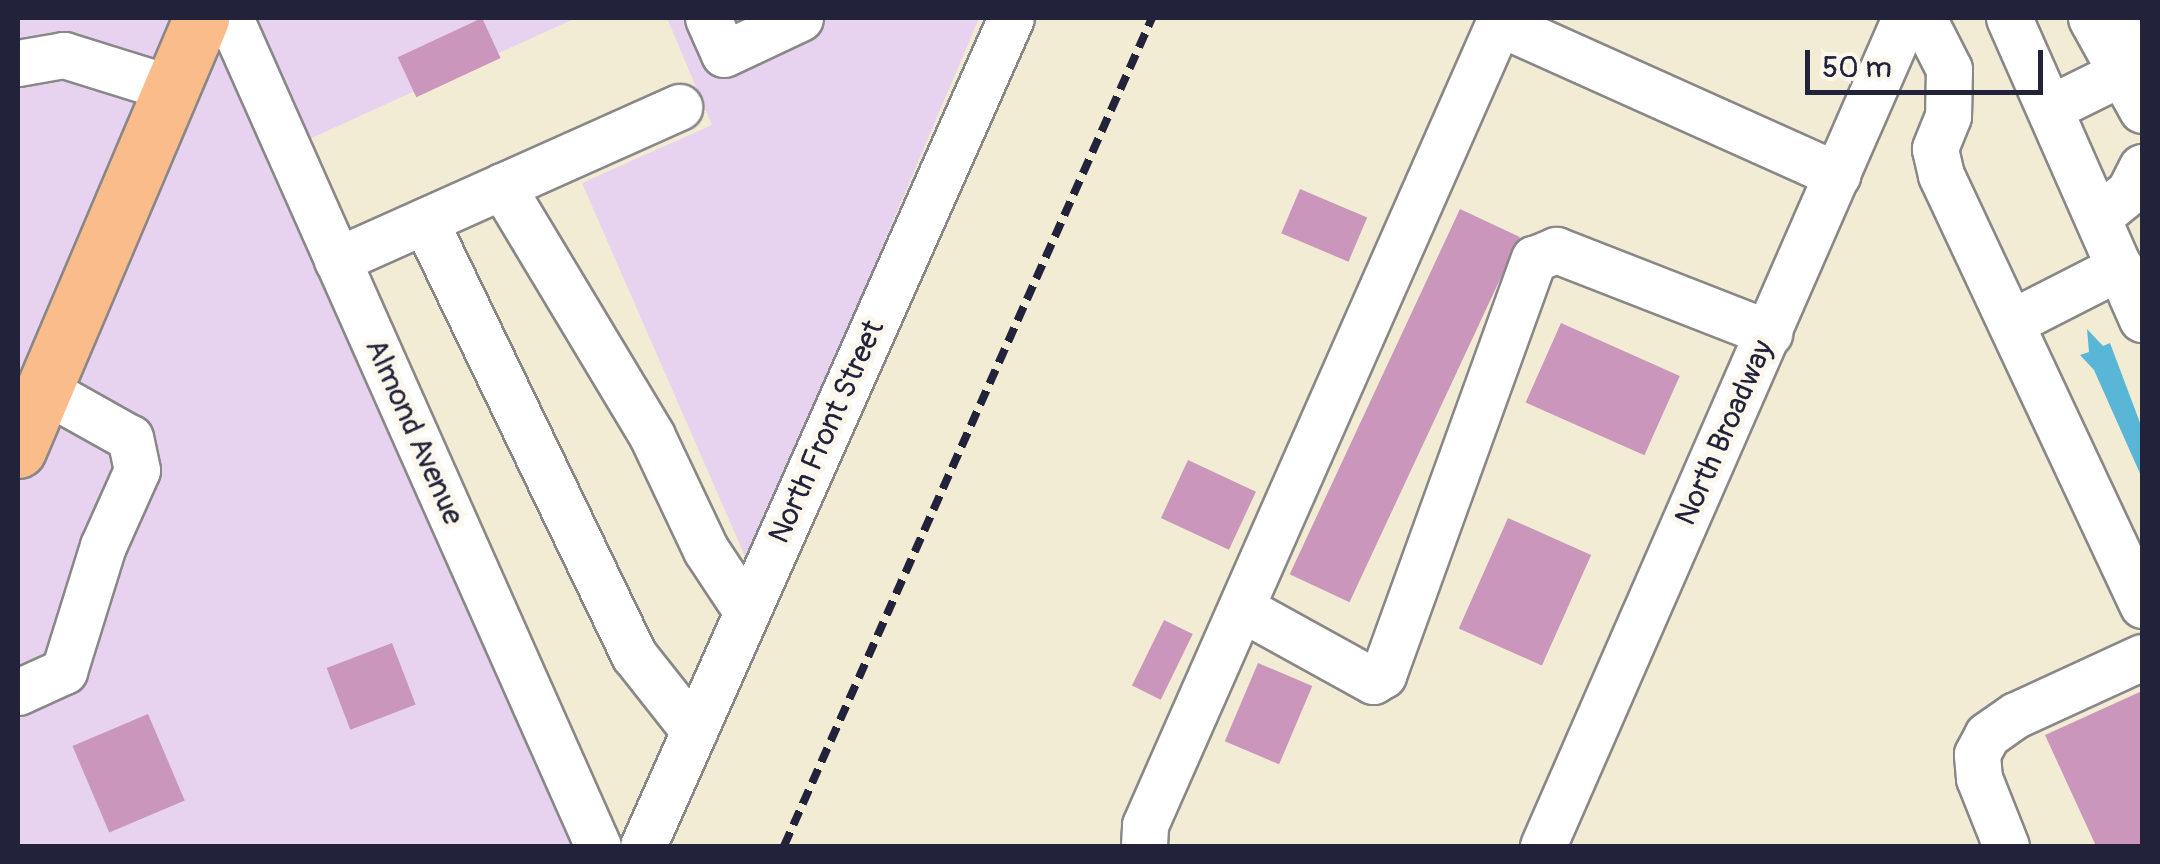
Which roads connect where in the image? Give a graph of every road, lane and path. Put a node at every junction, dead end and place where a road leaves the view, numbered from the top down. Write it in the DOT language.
graph roads {
  1 [pos="201,18"];
  2 [pos="230,18"];
  3 [pos="708,18"];
  4 [pos="800,18"];
  5 [pos="1906,18"];
  6 [pos="1922,18"];
  7 [pos="2009,18"];
  8 [pos="2091,18"];
  9 [pos="2141,18"];
  10 [pos="1500,20"];
  11 [pos="1001,24"];
  12 [pos="18,63"];
  13 [pos="170,88"];
  14 [pos="2131,92"];
  15 [pos="679,107"];
  16 [pos="2050,108"];
  17 [pos="2142,168"];
  18 [pos="1837,175"];
  19 [pos="502,186"];
  20 [pos="2099,216"];
  21 [pos="424,221"];
  22 [pos="337,260"];
  23 [pos="2120,267"];
  24 [pos="2142,318"];
  25 [pos="2012,322"];
  26 [pos="1770,333"];
  27 [pos="41,388"];
  28 [pos="18,450"];
  29 [pos="2142,605"];
  30 [pos="1241,608"];
  31 [pos="747,612"];
  32 [pos="2142,657"];
  33 [pos="18,692"];
  34 [pos="694,731"];
  35 [pos="598,846"];
  36 [pos="643,846"];
  37 [pos="1144,846"];
  38 [pos="1542,846"];
  39 [pos="2006,846"];
  1 -- 13 [label="main road"];
  2 -- 22 [label="street, Almond Avenue"];
  3 -- 4 [label="street"];
  5 -- 18 [label="street, North Broadway"];
  6 -- 25 [label="street"];
  7 -- 16 [label="street"];
  8 -- 14 [label="street"];
  9 -- 14 [label="street"];
  10 -- 18 [label="street"];
  10 -- 30 [label="street"];
  11 -- 31 [label="street, North Front Street"];
  12 -- 13 [label="street"];
  13 -- 27 [label="main road"];
  14 -- 16 [label="street"];
  15 -- 19 [label="street"];
  16 -- 20 [label="street"];
  17 -- 20 [label="street"];
  18 -- 26 [label="street, North Broadway"];
  19 -- 21 [label="street"];
  19 -- 31 [label="street"];
  20 -- 23 [label="street"];
  21 -- 22 [label="street"];
  21 -- 34 [label="street"];
  22 -- 35 [label="street, Almond Avenue"];
  23 -- 24 [label="street"];
  23 -- 25 [label="street"];
  25 -- 29 [label="street"];
  26 -- 30 [label="street"];
  26 -- 38 [label="street, North Broadway"];
  27 -- 28 [label="main road"];
  27 -- 33 [label="street"];
  30 -- 37 [label="street"];
  31 -- 34 [label="street, North Front Street"];
  32 -- 39 [label="street"];
  34 -- 36 [label="street, North Front Street"];
}
